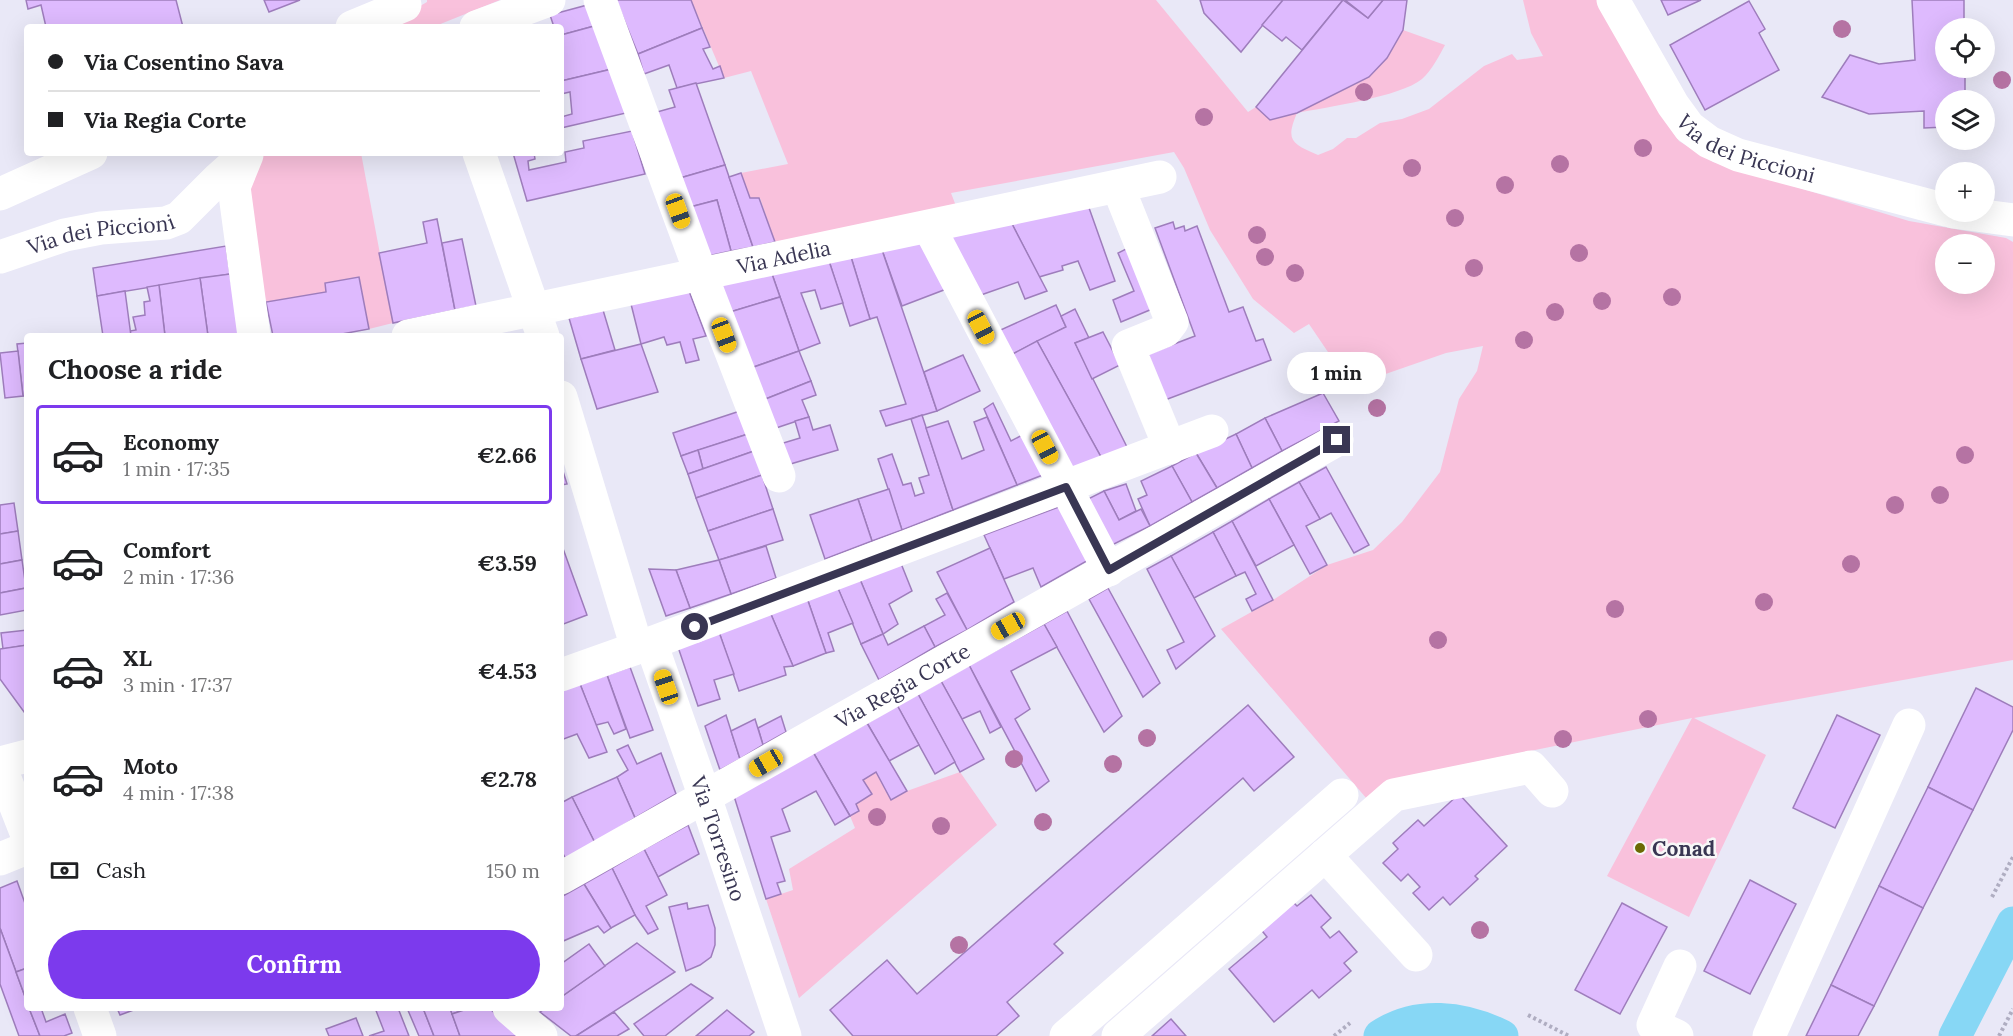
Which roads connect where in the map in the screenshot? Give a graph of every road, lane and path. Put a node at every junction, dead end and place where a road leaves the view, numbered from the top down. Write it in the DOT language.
graph roads {
  1 [pos="549,0"];
  2 [pos="600,0"];
  3 [pos="1613,0"];
  4 [pos="405,5"];
  5 [pos="359,24"];
  6 [pos="484,24"];
  7 [pos="85,156"];
  8 [pos="245,156"];
  9 [pos="246,156"];
  10 [pos="480,156"];
  11 [pos="1160,177"];
  12 [pos="1118,187"];
  13 [pos="0,194"];
  14 [pos="1935,207"];
  15 [pos="1995,217"];
  16 [pos="2013,220"];
  17 [pos="929,227"];
  18 [pos="0,257"];
  19 [pos="701,274"];
  20 [pos="538,323"];
  21 [pos="254,333"];
  22 [pos="438,333"];
  23 [pos="564,406"];
  24 [pos="1212,432"];
  25 [pos="1337,440"];
  26 [pos="1170,448"];
  27 [pos="779,476"];
  28 [pos="1066,487"];
  29 [pos="1109,570"];
  30 [pos="644,646"];
  31 [pos="564,674"];
  32 [pos="1909,725"];
  33 [pos="24,757"];
  34 [pos="0,764"];
  35 [pos="1552,791"];
  36 [pos="1342,795"];
  37 [pos="705,797"];
  38 [pos="19,829"];
  39 [pos="1326,855"];
  40 [pos="0,859"];
  41 [pos="564,876"];
  42 [pos="2013,923"];
  43 [pos="1416,955"];
  44 [pos="1680,966"];
  45 [pos="2013,1009"];
  46 [pos="91,1011"];
  47 [pos="512,1011"];
  48 [pos="100,1036"];
  49 [pos="541,1036"];
  50 [pos="785,1036"];
  51 [pos="1066,1036"];
  52 [pos="1118,1036"];
  53 [pos="1380,1036"];
  54 [pos="1502,1036"];
  55 [pos="1677,1036"];
  56 [pos="1769,1036"];
  57 [pos="1955,1036"];
  58 [pos="1999,1036"];
  1 -- 6 [label="street"];
  2 -- 19 [label="street"];
  3 -- 14 [label="street, Via dei Piccioni"];
  4 -- 5 [label="street"];
  7 -- 13 [label="street"];
  8 -- 18 [label="street, Via dei Piccioni"];
  9 -- 21 [label="street"];
  10 -- 20 [label="street"];
  11 -- 12 [label="street, Via Adelia"];
  12 -- 17 [label="street, Via Adelia"];
  12 -- 26 [label="street"];
  15 -- 16 [label="street"];
  17 -- 19 [label="street, Via Adelia"];
  17 -- 28 [label="street"];
  19 -- 20 [label="street, Via Adelia"];
  19 -- 27 [label="street"];
  20 -- 22 [label="street, Via Adelia"];
  23 -- 30 [label="street, Via Torresino"];
  24 -- 26 [label="street"];
  25 -- 29 [label="street, Via Regia Corte"];
  26 -- 28 [label="street"];
  28 -- 29 [label="street"];
  28 -- 30 [label="street"];
  29 -- 37 [label="street, Via Regia Corte"];
  30 -- 31 [label="street"];
  30 -- 37 [label="street, Via Torresino"];
  32 -- 56 [label="street"];
  33 -- 34 [label="street"];
  34 -- 38 [label="street"];
  35 -- 39 [label="street"];
  36 -- 51 [label="street"];
  37 -- 41 [label="street, Via Regia Corte"];
  37 -- 50 [label="street, Via Torresino"];
  38 -- 40 [label="street"];
  39 -- 43 [label="street"];
  39 -- 52 [label="street"];
  42 -- 57 [label="main road"];
  44 -- 55 [label="street"];
  45 -- 58 [label="path"];
  46 -- 48 [label="street"];
  47 -- 49 [label="street"];
  53 -- 54 [label="main road"];
}
